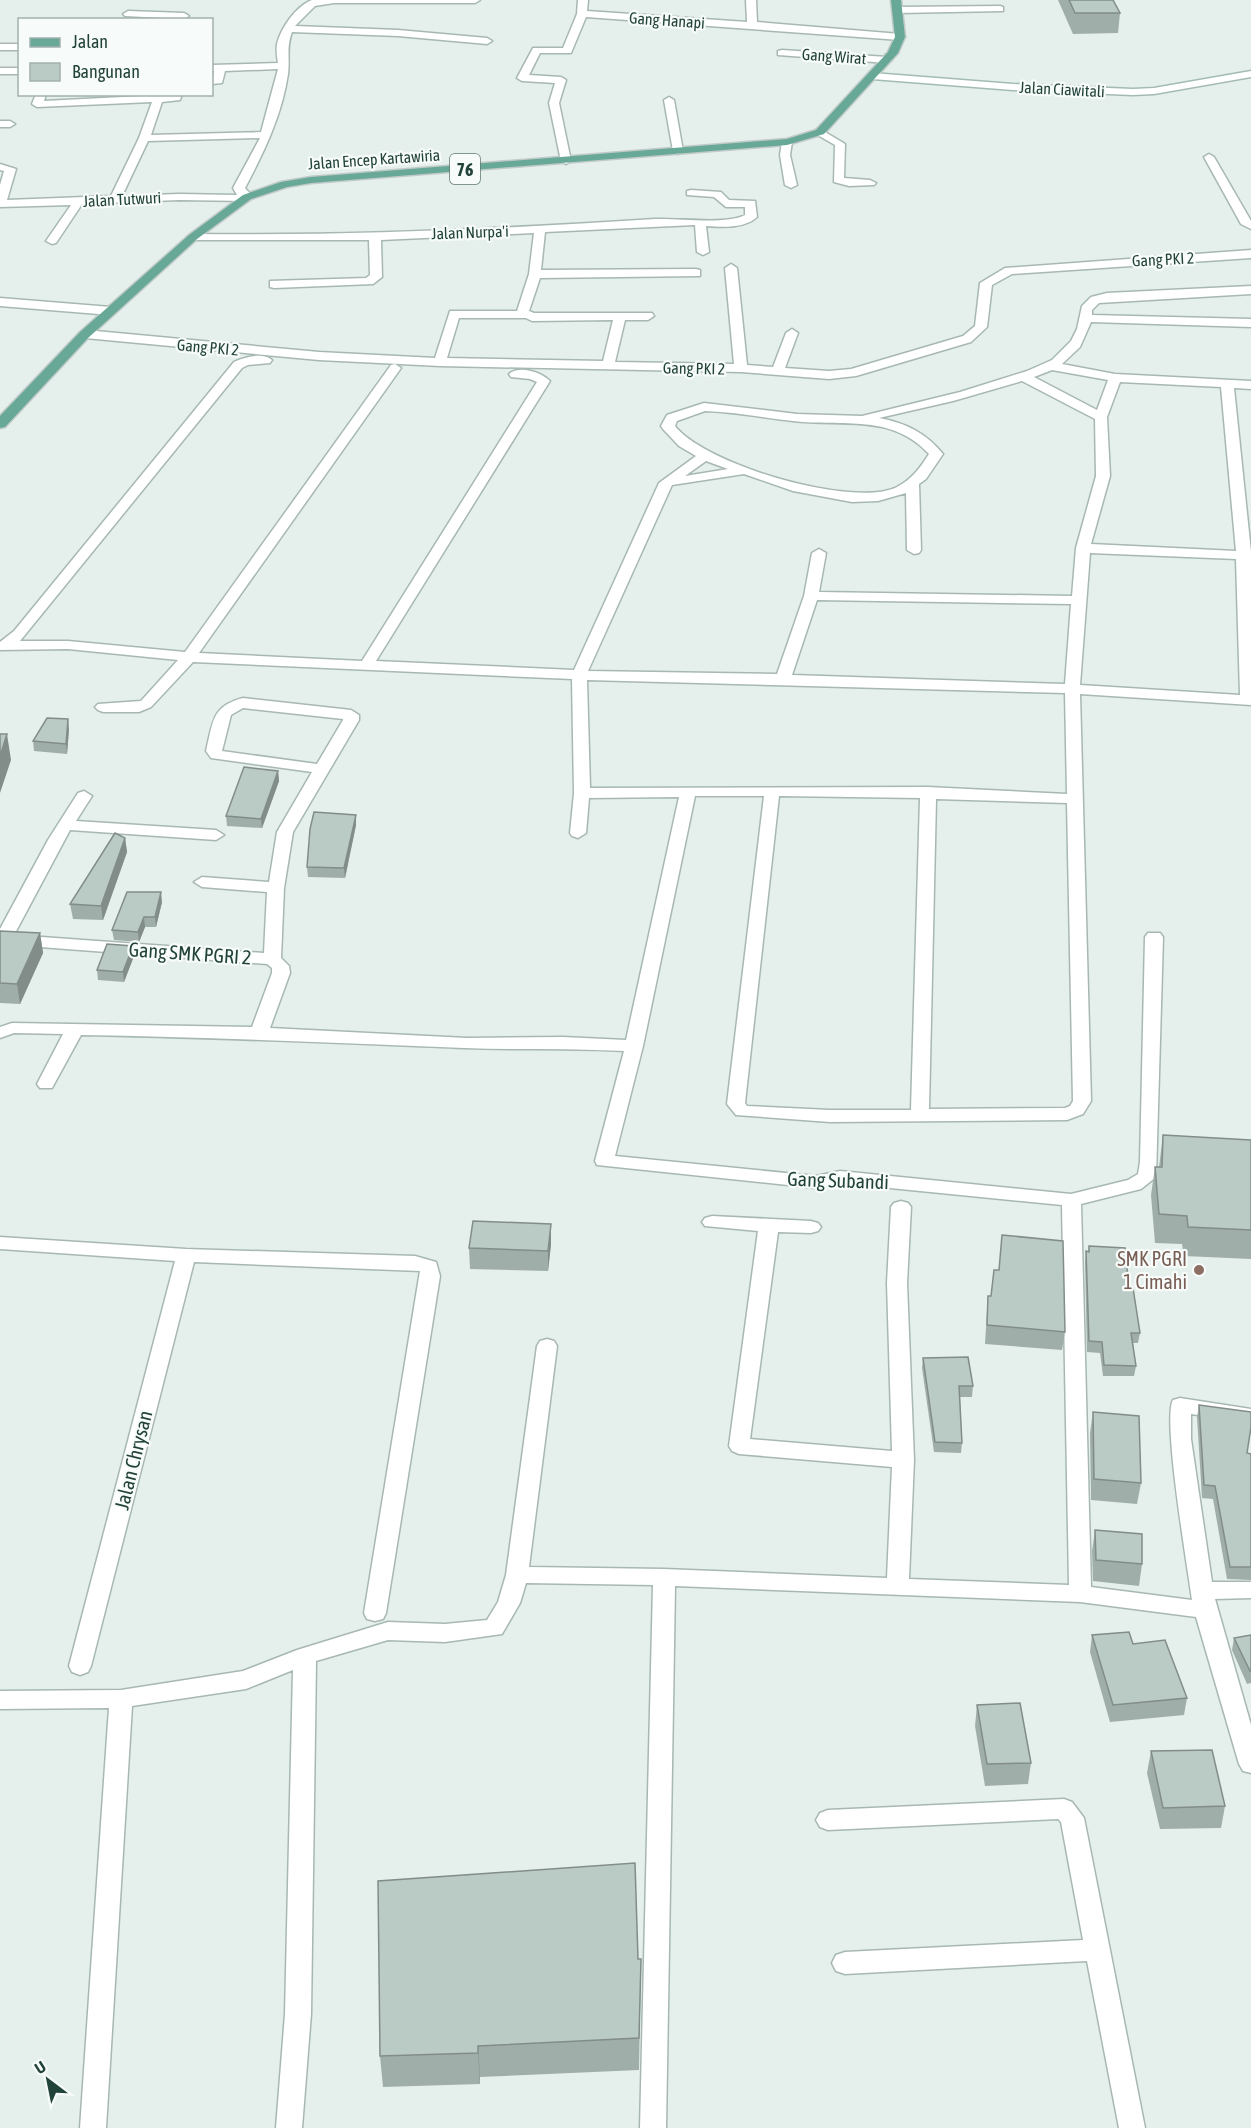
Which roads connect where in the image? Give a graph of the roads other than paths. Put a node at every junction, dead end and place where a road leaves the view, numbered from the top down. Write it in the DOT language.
graph roads {
  1 [pos="141,0"];
  2 [pos="475,0"];
  3 [pos="569,0"];
  4 [pos="583,0"];
  5 [pos="751,0"];
  6 [pos="337,1"];
  7 [pos="1000,4"];
  8 [pos="897,5"];
  9 [pos="582,14"];
  10 [pos="184,16"];
  11 [pos="126,17"];
  12 [pos="998,21"];
  13 [pos="752,25"];
  14 [pos="288,29"];
  15 [pos="900,38"];
  16 [pos="487,41"];
  17 [pos="0,47"];
  18 [pos="18,47"];
  19 [pos="782,53"];
  20 [pos="887,60"];
  21 [pos="282,66"];
  22 [pos="216,68"];
  23 [pos="0,71"];
  24 [pos="18,71"];
  25 [pos="1251,74"];
  26 [pos="872,76"];
  27 [pos="213,81"];
  28 [pos="40,96"];
  29 [pos="176,96"];
  30 [pos="158,99"];
  31 [pos="669,100"];
  32 [pos="820,132"];
  33 [pos="266,135"];
  34 [pos="144,138"];
  35 [pos="788,142"];
  36 [pos="678,151"];
  37 [pos="1209,157"];
  38 [pos="566,161"];
  39 [pos="0,167"];
  40 [pos="870,183"];
  41 [pos="791,185"];
  42 [pos="691,193"];
  43 [pos="245,198"];
  44 [pos="115,199"];
  45 [pos="79,201"];
  46 [pos="0,204"];
  47 [pos="700,223"];
  48 [pos="1251,226"];
  49 [pos="540,230"];
  50 [pos="375,235"];
  51 [pos="193,237"];
  52 [pos="52,241"];
  53 [pos="703,252"];
  54 [pos="1251,254"];
  55 [pos="731,268"];
  56 [pos="696,273"];
  57 [pos="535,274"];
  58 [pos="274,284"];
  59 [pos="1251,290"];
  60 [pos="0,302"];
  61 [pos="111,311"];
  62 [pos="525,315"];
  63 [pos="620,316"];
  64 [pos="648,316"];
  65 [pos="1086,318"];
  66 [pos="1251,323"];
  67 [pos="792,333"];
  68 [pos="83,336"];
  69 [pos="440,362"];
  70 [pos="608,366"];
  71 [pos="1051,366"];
  72 [pos="395,368"];
  73 [pos="741,368"];
  74 [pos="778,371"];
  75 [pos="1024,377"];
  76 [pos="1115,378"];
  77 [pos="1227,384"];
  78 [pos="1251,385"];
  79 [pos="934,404"];
  80 [pos="1101,417"];
  81 [pos="857,419"];
  82 [pos="1,423"];
  83 [pos="920,437"];
  84 [pos="705,456"];
  85 [pos="745,471"];
  86 [pos="666,483"];
  87 [pos="913,484"];
  88 [pos="1083,548"];
  89 [pos="914,550"];
  90 [pos="819,553"];
  91 [pos="1247,555"];
  92 [pos="811,596"];
  93 [pos="1079,600"];
  94 [pos="0,631"];
  95 [pos="19,634"];
  96 [pos="68,645"];
  97 [pos="3,646"];
  98 [pos="189,657"];
  99 [pos="367,664"];
  100 [pos="579,675"];
  101 [pos="783,678"];
  102 [pos="1072,688"];
  103 [pos="1249,700"];
  104 [pos="103,706"];
  105 [pos="322,769"];
  106 [pos="688,791"];
  107 [pos="772,792"];
  108 [pos="928,792"];
  109 [pos="582,793"];
  110 [pos="84,796"];
  111 [pos="1074,799"];
  112 [pos="68,825"];
  113 [pos="578,833"];
  114 [pos="216,835"];
  115 [pos="202,882"];
  116 [pos="276,888"];
  117 [pos="1155,937"];
  118 [pos="2,939"];
  119 [pos="272,959"];
  120 [pos="74,1031"];
  121 [pos="0,1032"];
  122 [pos="260,1033"];
  123 [pos="634,1046"];
  124 [pos="46,1083"];
  125 [pos="920,1116"];
  126 [pos="1071,1200"];
  127 [pos="902,1207"];
  128 [pos="712,1222"];
  129 [pos="769,1224"];
  130 [pos="811,1227"];
  131 [pos="0,1243"];
  132 [pos="186,1255"];
  133 [pos="547,1346"];
  134 [pos="1251,1416"];
  135 [pos="903,1460"];
  136 [pos="517,1575"];
  137 [pos="664,1577"];
  138 [pos="898,1586"];
  139 [pos="1251,1590"];
  140 [pos="1080,1594"];
  141 [pos="1204,1601"];
  142 [pos="375,1613"];
  143 [pos="305,1656"];
  144 [pos="80,1666"];
  145 [pos="121,1698"];
  146 [pos="1,1705"];
  147 [pos="1251,1764"];
  148 [pos="828,1820"];
  149 [pos="1098,1950"];
  150 [pos="845,1963"];
  151 [pos="93,2128"];
  152 [pos="289,2128"];
  153 [pos="653,2128"];
  154 [pos="1132,2128"];
  1 -- 11 [label="street"];
  2 -- 6 [label="street"];
  3 -- 4 [label="street"];
  4 -- 9 [label="street"];
  5 -- 13 [label="street"];
  6 -- 14 [label="street"];
  7 -- 8 [label="street"];
  7 -- 12 [label="street"];
  8 -- 15 [label="main road"];
  9 -- 13 [label="street, Gang Hanapi"];
  9 -- 38 [label="street"];
  10 -- 11 [label="street"];
  13 -- 15 [label="street, Gang Hanapi"];
  14 -- 16 [label="street"];
  14 -- 21 [label="street"];
  15 -- 20 [label="main road, Jalan Encep Kartawiria / 76"];
  17 -- 18 [label="street"];
  19 -- 20 [label="street, Gang Wirat"];
  20 -- 26 [label="main road, Jalan Encep Kartawiria / 76"];
  21 -- 22 [label="street"];
  21 -- 33 [label="street"];
  22 -- 27 [label="street"];
  23 -- 24 [label="street"];
  25 -- 26 [label="street, Jalan Ciawitali"];
  26 -- 32 [label="main road, Jalan Encep Kartawiria / 76"];
  28 -- 30 [label="street"];
  29 -- 30 [label="street"];
  30 -- 34 [label="street"];
  31 -- 36 [label="street"];
  32 -- 35 [label="main road, Jalan Encep Kartawiria / 76"];
  32 -- 40 [label="street"];
  33 -- 34 [label="street"];
  33 -- 43 [label="street"];
  34 -- 44 [label="street"];
  35 -- 36 [label="main road, Jalan Encep Kartawiria / 76"];
  35 -- 41 [label="street"];
  36 -- 38 [label="main road, Jalan Encep Kartawiria / 76"];
  37 -- 48 [label="street"];
  38 -- 43 [label="main road, Jalan Encep Kartawiria / 76"];
  39 -- 46 [label="street"];
  42 -- 47 [label="street, Jalan Nurpa'i"];
  43 -- 44 [label="street, Jalan Tutwuri"];
  43 -- 51 [label="main road, Jalan Encep Kartawiria / 76"];
  44 -- 45 [label="street, Jalan Tutwuri"];
  45 -- 46 [label="street, Jalan Tutwuri"];
  45 -- 52 [label="street"];
  47 -- 49 [label="street, Jalan Nurpa'i"];
  47 -- 53 [label="street"];
  49 -- 50 [label="street, Jalan Nurpa'i"];
  49 -- 57 [label="street"];
  50 -- 51 [label="street, Jalan Nurpa'i"];
  50 -- 58 [label="street"];
  51 -- 61 [label="main road, Jalan Encep Kartawiria / 76"];
  54 -- 74 [label="street, Gang PKI 2"];
  55 -- 73 [label="street"];
  56 -- 57 [label="street"];
  57 -- 62 [label="street"];
  59 -- 65 [label="street"];
  60 -- 61 [label="street"];
  61 -- 68 [label="main road, Jalan Encep Kartawiria / 76"];
  62 -- 63 [label="street"];
  62 -- 69 [label="street"];
  63 -- 64 [label="street"];
  63 -- 70 [label="street"];
  65 -- 66 [label="street"];
  65 -- 71 [label="street"];
  67 -- 74 [label="street"];
  68 -- 69 [label="street, Gang PKI 2"];
  68 -- 82 [label="main road, Jalan Encep Kartawiria / 76"];
  69 -- 70 [label="street, Gang PKI 2"];
  70 -- 73 [label="street, Gang PKI 2"];
  71 -- 75 [label="street"];
  71 -- 76 [label="street"];
  72 -- 95 [label="street"];
  72 -- 98 [label="street"];
  72 -- 99 [label="street"];
  73 -- 74 [label="street, Gang PKI 2"];
  75 -- 79 [label="street"];
  75 -- 80 [label="street"];
  76 -- 77 [label="street"];
  76 -- 80 [label="street"];
  77 -- 78 [label="street"];
  77 -- 91 [label="street"];
  79 -- 81 [label="street"];
  79 -- 83 [label="street"];
  80 -- 88 [label="street"];
  81 -- 83 [label="street"];
  81 -- 84 [label="street"];
  83 -- 87 [label="street"];
  84 -- 85 [label="street"];
  84 -- 86 [label="street"];
  85 -- 86 [label="street"];
  85 -- 87 [label="street"];
  86 -- 100 [label="street"];
  87 -- 89 [label="street"];
  88 -- 91 [label="street"];
  88 -- 93 [label="street"];
  90 -- 92 [label="street"];
  91 -- 103 [label="street"];
  92 -- 93 [label="street"];
  92 -- 101 [label="street"];
  93 -- 102 [label="street"];
  94 -- 95 [label="street"];
  95 -- 96 [label="street"];
  95 -- 97 [label="street"];
  96 -- 97 [label="street"];
  96 -- 98 [label="street"];
  98 -- 99 [label="street"];
  98 -- 104 [label="street"];
  99 -- 100 [label="street"];
  100 -- 101 [label="street"];
  100 -- 109 [label="street"];
  101 -- 102 [label="street"];
  102 -- 103 [label="street"];
  102 -- 111 [label="street"];
  105 -- 105 [label="street"];
  105 -- 116 [label="street"];
  106 -- 107 [label="street"];
  106 -- 109 [label="street"];
  106 -- 123 [label="street"];
  107 -- 108 [label="street"];
  107 -- 125 [label="street"];
  108 -- 111 [label="street"];
  108 -- 125 [label="street"];
  109 -- 113 [label="street"];
  110 -- 112 [label="street"];
  111 -- 125 [label="street"];
  112 -- 114 [label="street"];
  112 -- 118 [label="street"];
  115 -- 116 [label="street"];
  116 -- 119 [label="street"];
  117 -- 126 [label="street, Gang Subandi"];
  118 -- 119 [label="street, Gang SMK PGRI 2"];
  119 -- 122 [label="street"];
  120 -- 121 [label="street"];
  120 -- 122 [label="street"];
  120 -- 124 [label="street"];
  122 -- 123 [label="street"];
  123 -- 126 [label="street, Gang Subandi"];
  126 -- 140 [label="street"];
  127 -- 135 [label="street"];
  128 -- 129 [label="street"];
  129 -- 130 [label="street"];
  129 -- 135 [label="street"];
  131 -- 132 [label="street"];
  132 -- 142 [label="street"];
  132 -- 144 [label="street, Jalan Chrysan"];
  133 -- 136 [label="street"];
  134 -- 141 [label="street"];
  135 -- 138 [label="street"];
  136 -- 137 [label="street"];
  136 -- 143 [label="street"];
  137 -- 138 [label="street"];
  137 -- 153 [label="street"];
  138 -- 140 [label="street"];
  139 -- 141 [label="street"];
  140 -- 141 [label="street"];
  141 -- 147 [label="street"];
  143 -- 145 [label="street"];
  143 -- 152 [label="street"];
  145 -- 146 [label="street"];
  145 -- 151 [label="street"];
  148 -- 149 [label="street"];
  149 -- 150 [label="street"];
  149 -- 154 [label="street"];
}
